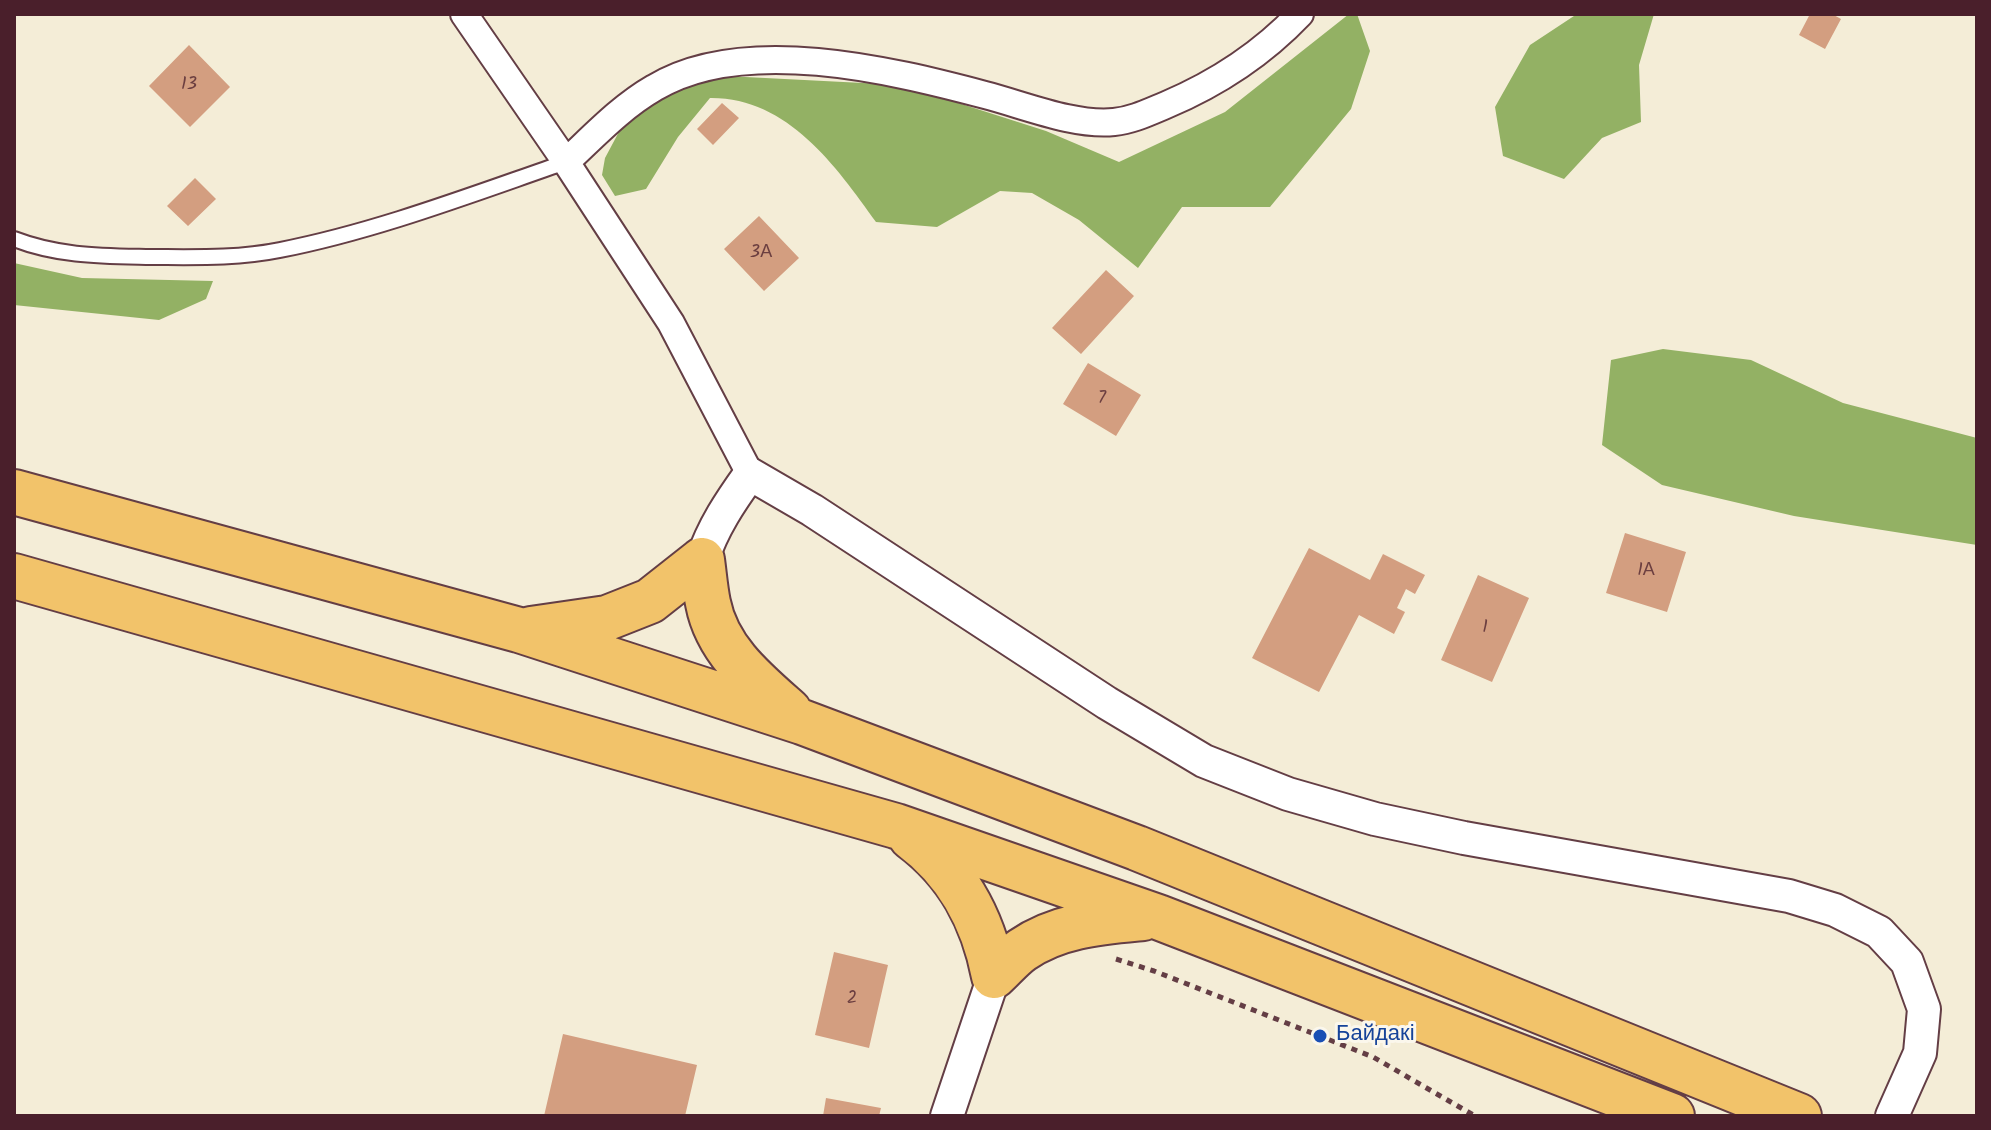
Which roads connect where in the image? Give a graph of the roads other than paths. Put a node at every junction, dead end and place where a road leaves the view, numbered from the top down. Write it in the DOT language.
graph roads {
  1 [pos="464,14"];
  2 [pos="1300,14"];
  3 [pos="566,162"];
  4 [pos="14,239"];
  5 [pos="750,474"];
  6 [pos="14,492"];
  7 [pos="702,560"];
  8 [pos="14,576"];
  9 [pos="519,630"];
  10 [pos="802,722"];
  11 [pos="896,826"];
  12 [pos="1158,917"];
  13 [pos="994,976"];
  14 [pos="947,1116"];
  15 [pos="1672,1116"];
  16 [pos="1798,1116"];
  17 [pos="1892,1116"];
  1 -- 3 [label="street"];
  2 -- 3 [label="street"];
  3 -- 4 [label="lane"];
  3 -- 5 [label="street"];
  5 -- 7 [label="street"];
  5 -- 17 [label="street"];
  6 -- 9 [label="highway"];
  7 -- 9 [label="highway"];
  7 -- 10 [label="highway"];
  8 -- 11 [label="highway"];
  9 -- 10 [label="highway"];
  10 -- 16 [label="highway"];
  11 -- 12 [label="highway"];
  11 -- 13 [label="highway"];
  12 -- 13 [label="highway"];
  12 -- 15 [label="highway"];
  13 -- 14 [label="street"];
}
